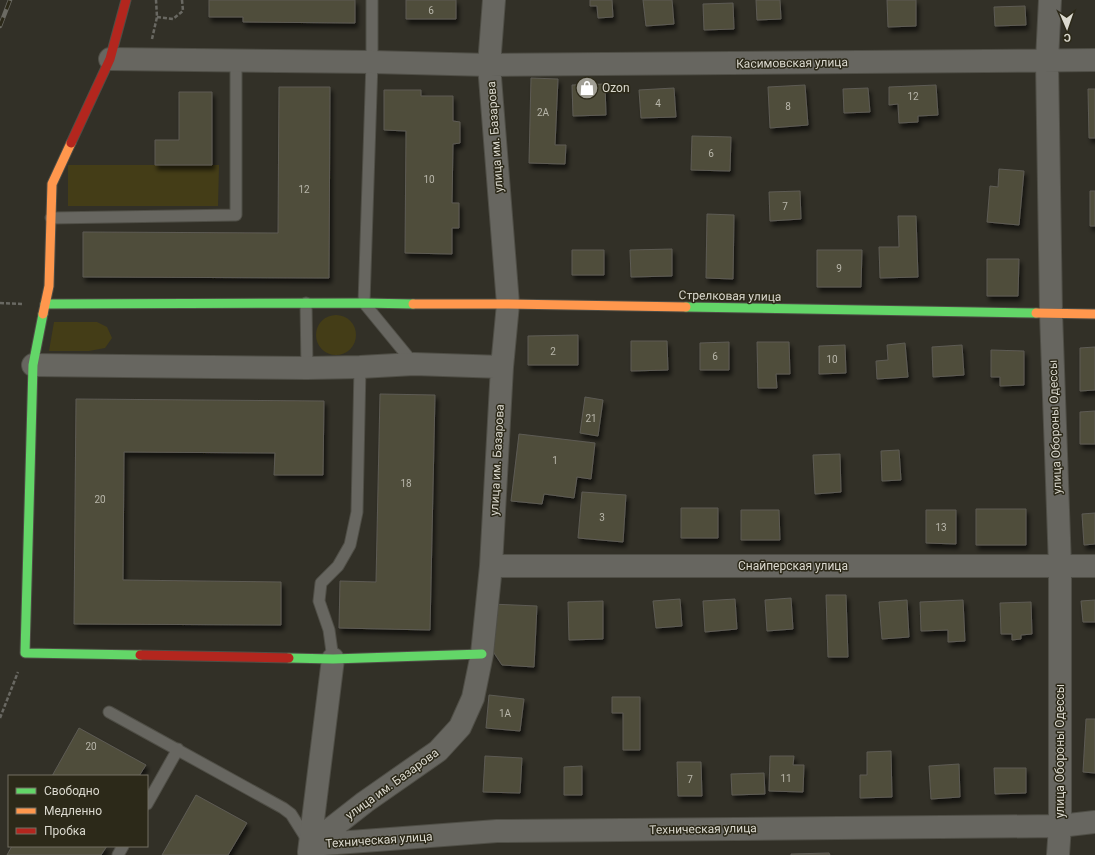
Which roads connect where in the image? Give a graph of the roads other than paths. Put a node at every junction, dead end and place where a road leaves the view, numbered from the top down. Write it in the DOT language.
graph roads {
  1 [pos="126,0"];
  2 [pos="372,0"];
  3 [pos="494,0"];
  4 [pos="1050,0"];
  5 [pos="110,59"];
  6 [pos="236,60"];
  7 [pos="1047,60"];
  8 [pos="1095,60"];
  9 [pos="372,62"];
  10 [pos="489,65"];
  11 [pos="51,218"];
  12 [pos="306,303"];
  13 [pos="364,303"];
  14 [pos="45,304"];
  15 [pos="508,304"];
  16 [pos="1051,313"];
  17 [pos="1095,314"];
  18 [pos="414,364"];
  19 [pos="33,365"];
  20 [pos="360,367"];
  21 [pos="502,367"];
  22 [pos="308,368"];
  23 [pos="491,566"];
  24 [pos="1060,566"];
  25 [pos="1095,566"];
  26 [pos="482,654"];
  27 [pos="333,659"];
  28 [pos="109,712"];
  29 [pos="178,750"];
  30 [pos="148,802"];
  31 [pos="1095,822"];
  32 [pos="1060,826"];
  33 [pos="310,850"];
  34 [pos="1058,855"];
  1 -- 5 [label="street"];
  2 -- 9 [label="lane"];
  3 -- 10 [label="street, улица им. Базарова"];
  4 -- 7 [label="street, улица Обороны Одессы"];
  5 -- 6 [label="street, Касимовская улица"];
  5 -- 11 [label="street"];
  6 -- 9 [label="street, Касимовская улица"];
  6 -- 11 [label="lane"];
  7 -- 8 [label="street, Касимовская улица"];
  7 -- 10 [label="street, Касимовская улица"];
  7 -- 16 [label="street, улица Обороны Одессы"];
  9 -- 10 [label="street, Касимовская улица"];
  9 -- 13 [label="lane"];
  10 -- 15 [label="street, улица им. Базарова"];
  11 -- 14 [label="street"];
  12 -- 13 [label="street, Стрелковая улица"];
  12 -- 14 [label="street, Стрелковая улица"];
  12 -- 22 [label="lane"];
  13 -- 15 [label="street, Стрелковая улица"];
  13 -- 18 [label="lane"];
  14 -- 19 [label="street"];
  15 -- 16 [label="street, Стрелковая улица"];
  15 -- 21 [label="street, улица им. Базарова"];
  16 -- 17 [label="street, Стрелковая улица"];
  16 -- 24 [label="street, улица Обороны Одессы"];
  18 -- 20 [label="street"];
  18 -- 21 [label="street"];
  19 -- 22 [label="street"];
  19 -- 27 [label="street"];
  20 -- 22 [label="street"];
  20 -- 27 [label="lane"];
  21 -- 23 [label="street, улица им. Базарова"];
  23 -- 24 [label="street, Снайперская улица"];
  23 -- 26 [label="street, улица им. Базарова"];
  24 -- 25 [label="street, Снайперская улица"];
  24 -- 32 [label="street, улица Обороны Одессы"];
  26 -- 27 [label="street"];
  26 -- 33 [label="street, улица им. Базарова"];
  27 -- 33 [label="street"];
  28 -- 29 [label="lane"];
  29 -- 30 [label="lane"];
  29 -- 33 [label="lane"];
  31 -- 32 [label="street, Техническая улица"];
  32 -- 33 [label="street, Техническая улица"];
  32 -- 34 [label="street, улица Обороны Одессы"];
}
